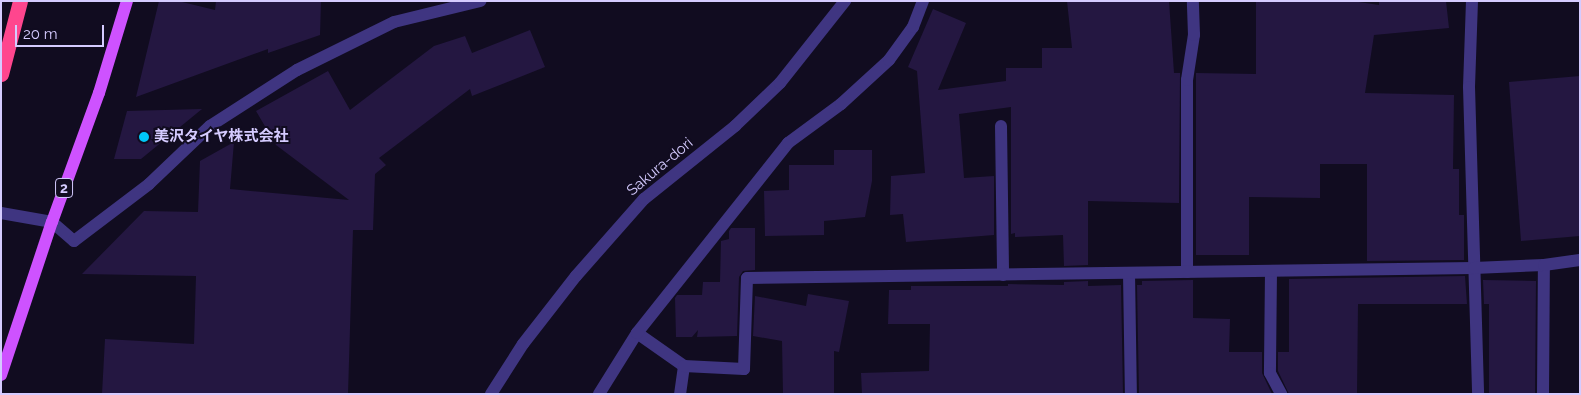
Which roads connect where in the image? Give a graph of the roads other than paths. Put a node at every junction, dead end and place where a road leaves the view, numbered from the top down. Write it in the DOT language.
graph roads {
  1 [pos="20,1"];
  2 [pos="127,1"];
  3 [pos="480,1"];
  4 [pos="845,1"];
  5 [pos="923,1"];
  6 [pos="1192,1"];
  7 [pos="1472,1"];
  8 [pos="1,74"];
  9 [pos="1000,126"];
  10 [pos="1,213"];
  11 [pos="52,222"];
  12 [pos="1580,260"];
  13 [pos="1544,265"];
  14 [pos="1474,268"];
  15 [pos="1271,271"];
  16 [pos="1129,272"];
  17 [pos="1187,272"];
  18 [pos="1003,274"];
  19 [pos="637,333"];
  20 [pos="684,366"];
  21 [pos="1,375"];
  22 [pos="491,394"];
  23 [pos="600,394"];
  24 [pos="680,394"];
  25 [pos="1131,394"];
  26 [pos="1281,394"];
  27 [pos="1478,394"];
  28 [pos="1543,394"];
  1 -- 8 [label="highway"];
  2 -- 11 [label="main road, 2"];
  3 -- 11 [label="street"];
  4 -- 22 [label="street, Sakura-dori"];
  5 -- 19 [label="street"];
  6 -- 17 [label="street"];
  7 -- 14 [label="street"];
  9 -- 18 [label="street"];
  10 -- 11 [label="street"];
  11 -- 21 [label="main road, 2"];
  12 -- 13 [label="street"];
  13 -- 14 [label="street"];
  13 -- 28 [label="street"];
  14 -- 15 [label="street"];
  14 -- 27 [label="street"];
  15 -- 17 [label="street"];
  15 -- 26 [label="street"];
  16 -- 17 [label="street"];
  16 -- 18 [label="street"];
  16 -- 25 [label="street"];
  18 -- 20 [label="street"];
  19 -- 20 [label="street"];
  19 -- 23 [label="street"];
  20 -- 24 [label="street"];
}
